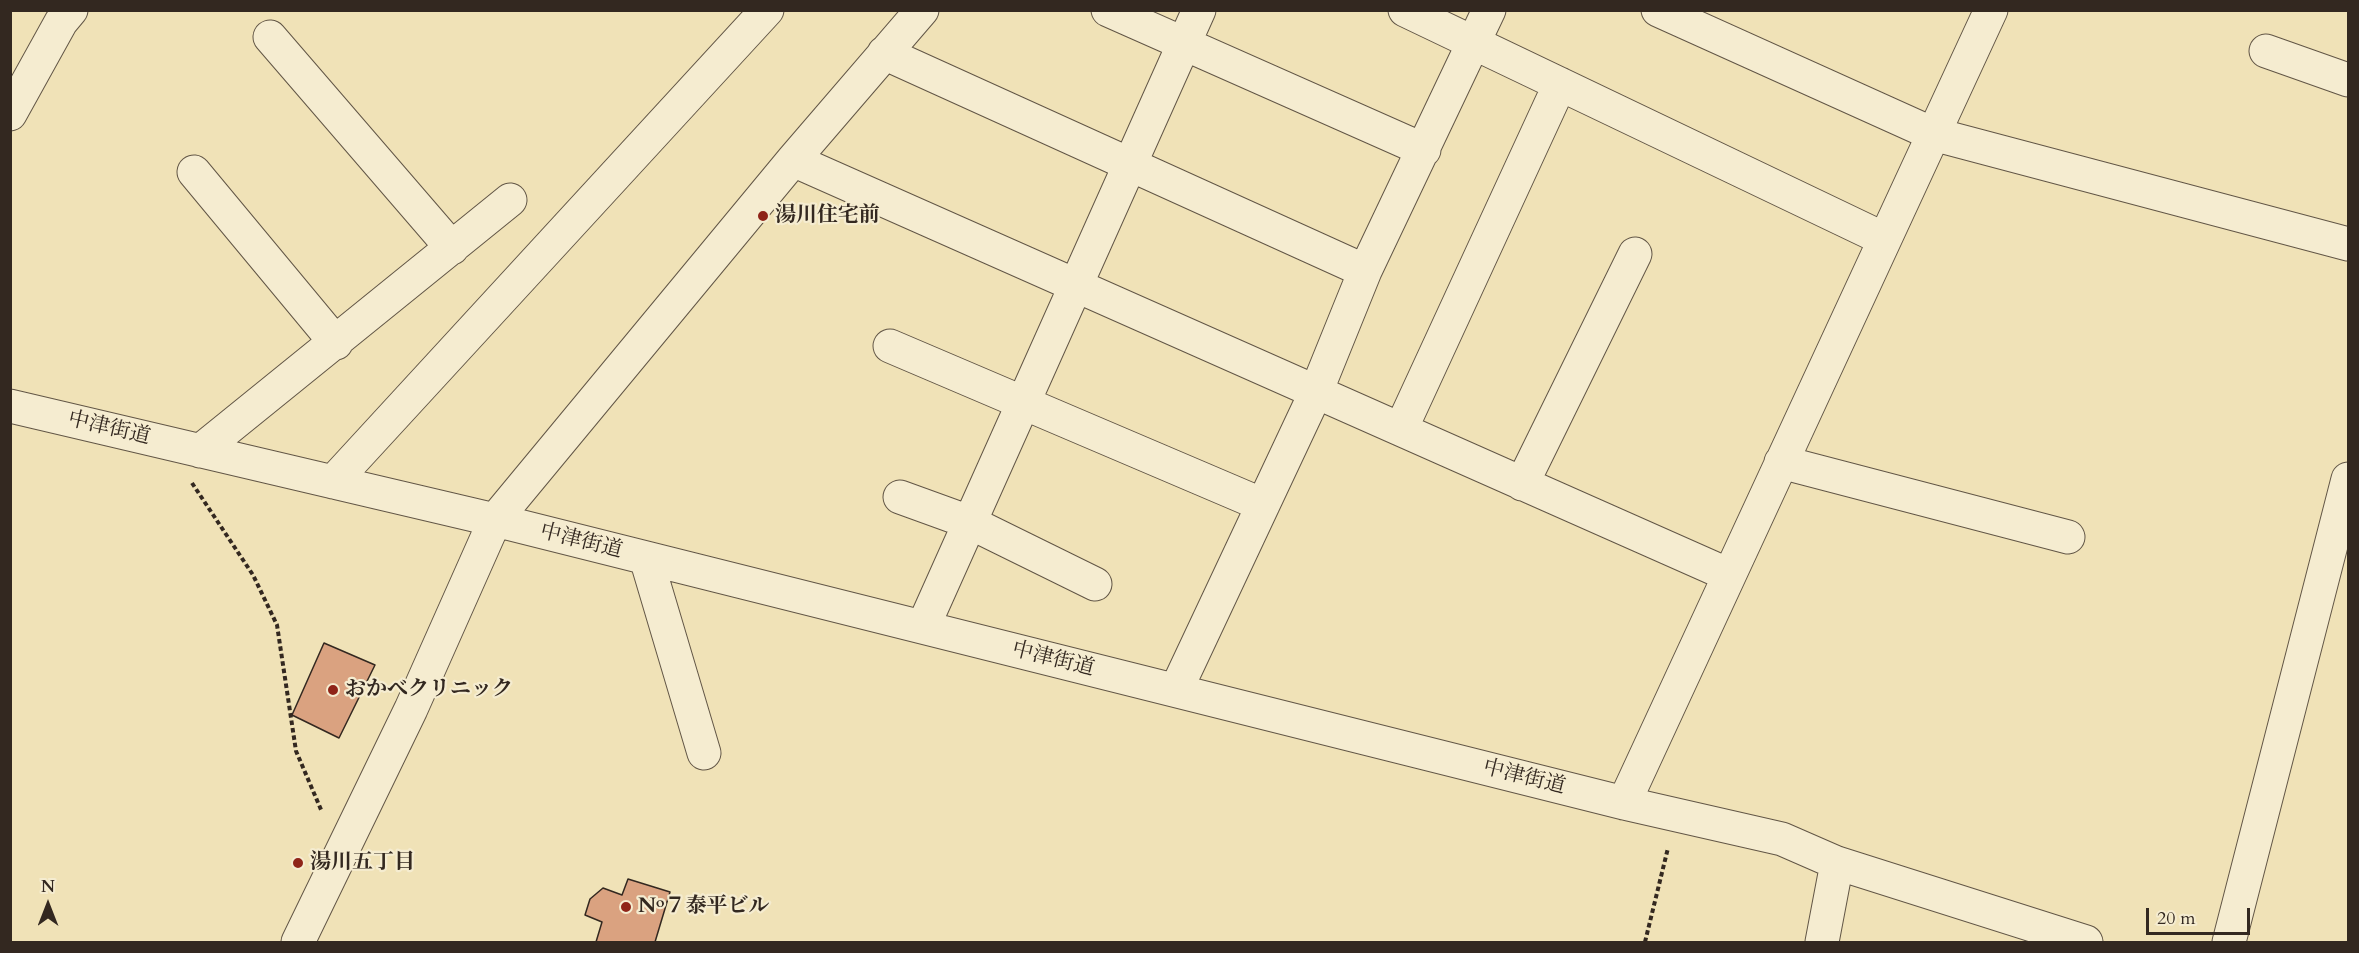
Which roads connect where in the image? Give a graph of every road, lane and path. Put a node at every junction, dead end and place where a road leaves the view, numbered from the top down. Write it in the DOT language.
graph roads {
  1 [pos="71,10"];
  2 [pos="922,10"];
  3 [pos="1108,10"];
  4 [pos="1199,10"];
  5 [pos="1405,10"];
  6 [pos="1489,10"];
  7 [pos="1658,10"];
  8 [pos="1990,10"];
  9 [pos="756,14"];
  10 [pos="270,37"];
  11 [pos="1185,42"];
  12 [pos="1475,44"];
  13 [pos="2266,51"];
  14 [pos="884,53"];
  15 [pos="2349,80"];
  16 [pos="1560,84"];
  17 [pos="10,114"];
  18 [pos="1934,134"];
  19 [pos="1424,150"];
  20 [pos="793,160"];
  21 [pos="1130,165"];
  22 [pos="194,172"];
  23 [pos="510,200"];
  24 [pos="1884,239"];
  25 [pos="2349,244"];
  26 [pos="452,248"];
  27 [pos="1635,254"];
  28 [pos="1365,271"];
  29 [pos="1076,285"];
  30 [pos="336,343"];
  31 [pos="890,346"];
  32 [pos="1316,392"];
  33 [pos="1023,402"];
  34 [pos="10,406"];
  35 [pos="1401,429"];
  36 [pos="166,443"];
  37 [pos="200,451"];
  38 [pos="1781,462"];
  39 [pos="333,482"];
  40 [pos="1522,484"];
  41 [pos="900,497"];
  42 [pos="2346,498"];
  43 [pos="1263,506"];
  44 [pos="495,520"];
  45 [pos="969,522"];
  46 [pos="2068,537"];
  47 [pos="646,558"];
  48 [pos="1729,575"];
  49 [pos="1095,584"];
  50 [pos="923,627"];
  51 [pos="1176,690"];
  52 [pos="704,753"];
  53 [pos="1624,803"];
  54 [pos="1676,815"];
  55 [pos="340,856"];
  56 [pos="1837,862"];
  57 [pos="298,942"];
  58 [pos="1645,942"];
  59 [pos="1822,942"];
  60 [pos="2086,942"];
  61 [pos="2229,942"];
  1 -- 17 [label="street"];
  2 -- 14 [label="street"];
  3 -- 11 [label="street"];
  4 -- 11 [label="street"];
  5 -- 12 [label="street"];
  6 -- 12 [label="street"];
  7 -- 18 [label="street"];
  8 -- 18 [label="street"];
  9 -- 39 [label="street"];
  10 -- 26 [label="street"];
  11 -- 19 [label="street"];
  11 -- 21 [label="street"];
  12 -- 16 [label="street"];
  12 -- 19 [label="street"];
  13 -- 15 [label="street"];
  14 -- 20 [label="street"];
  14 -- 21 [label="street"];
  16 -- 24 [label="street"];
  16 -- 35 [label="street"];
  18 -- 24 [label="street"];
  18 -- 25 [label="street"];
  19 -- 28 [label="street"];
  20 -- 29 [label="street"];
  20 -- 44 [label="street"];
  21 -- 28 [label="street"];
  21 -- 29 [label="street"];
  22 -- 30 [label="street"];
  23 -- 26 [label="street"];
  24 -- 38 [label="street"];
  26 -- 30 [label="street"];
  27 -- 40 [label="street"];
  28 -- 32 [label="street"];
  29 -- 32 [label="street"];
  29 -- 33 [label="street"];
  30 -- 37 [label="street"];
  31 -- 33 [label="street"];
  32 -- 35 [label="street"];
  32 -- 43 [label="street"];
  33 -- 43 [label="street"];
  33 -- 45 [label="street"];
  34 -- 36 [label="street, 中津街道"];
  35 -- 40 [label="street"];
  36 -- 37 [label="street, 中津街道"];
  36 -- 55 [label="path"];
  37 -- 39 [label="street, 中津街道"];
  38 -- 46 [label="street"];
  38 -- 48 [label="street"];
  39 -- 44 [label="street, 中津街道"];
  40 -- 48 [label="street"];
  41 -- 45 [label="street"];
  42 -- 61 [label="street"];
  43 -- 51 [label="street"];
  44 -- 47 [label="street, 中津街道"];
  44 -- 55 [label="street"];
  45 -- 49 [label="street"];
  45 -- 50 [label="street"];
  47 -- 50 [label="street, 中津街道"];
  47 -- 52 [label="street"];
  48 -- 53 [label="street"];
  50 -- 51 [label="street, 中津街道"];
  51 -- 53 [label="street, 中津街道"];
  53 -- 54 [label="street, 中津街道"];
  54 -- 56 [label="street, 中津街道"];
  54 -- 58 [label="path"];
  55 -- 57 [label="street"];
  56 -- 59 [label="street"];
  56 -- 60 [label="street, 中津街道"];
}
